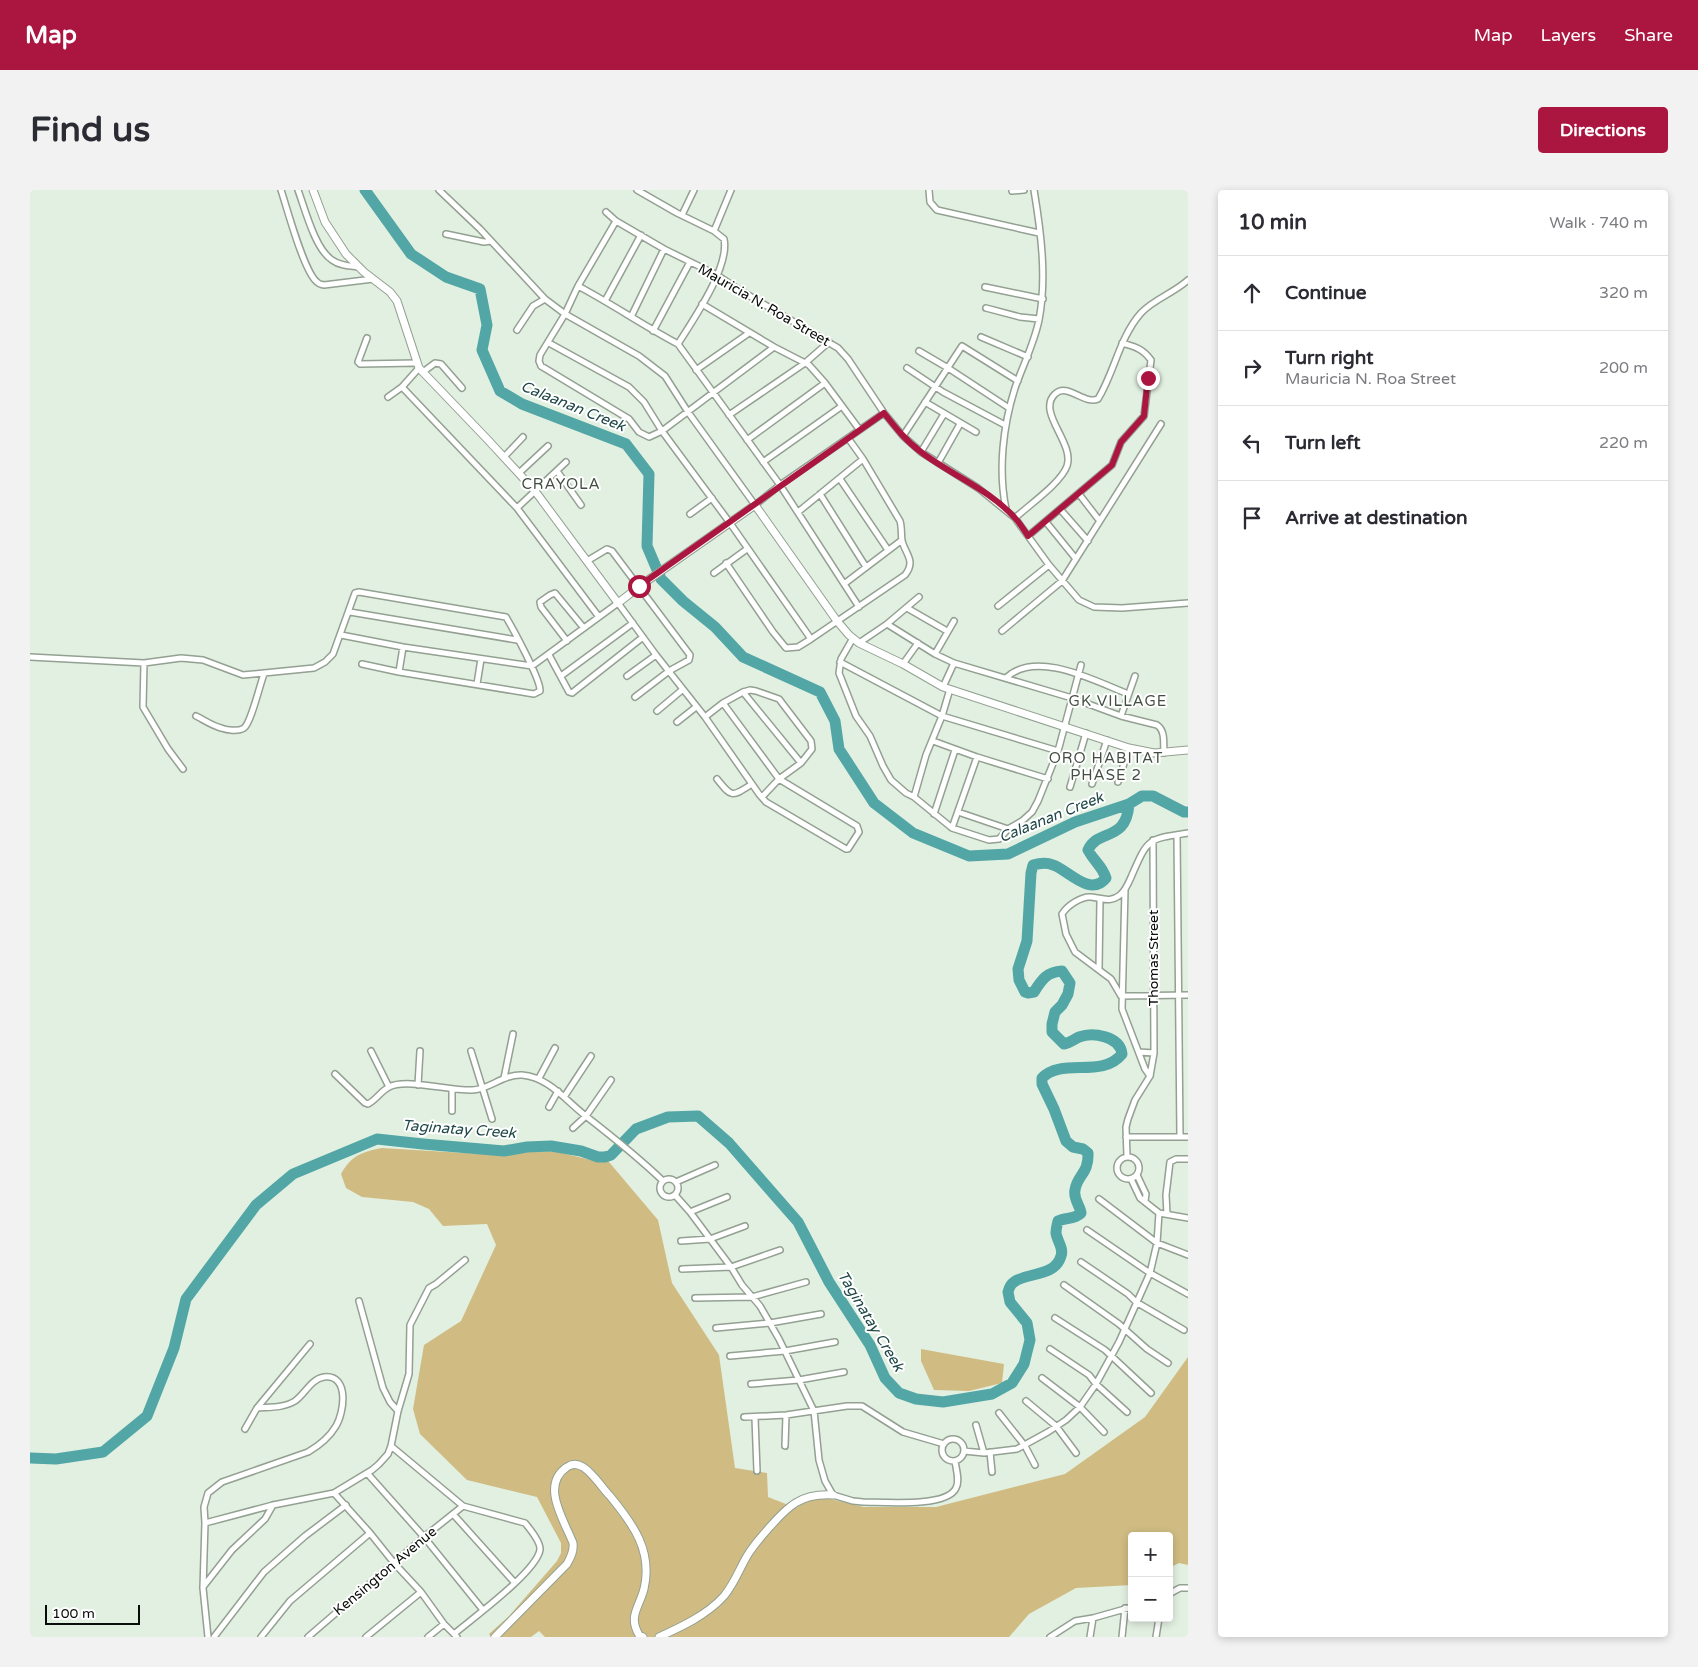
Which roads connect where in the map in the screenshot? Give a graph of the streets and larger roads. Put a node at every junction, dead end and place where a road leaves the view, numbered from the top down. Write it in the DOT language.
graph roads {
  1 [pos="281,190"];
  2 [pos="298,190"];
  3 [pos="313,190"];
  4 [pos="438,190"];
  5 [pos="637,190"];
  6 [pos="694,190"];
  7 [pos="731,190"];
  8 [pos="929,190"];
  9 [pos="1024,190"];
  10 [pos="1034,190"];
  11 [pos="1012,191"];
  12 [pos="606,212"];
  13 [pos="682,215"];
  14 [pos="616,221"];
  15 [pos="714,231"];
  16 [pos="1039,233"];
  17 [pos="446,234"];
  18 [pos="641,235"];
  19 [pos="491,241"];
  20 [pos="664,249"];
  21 [pos="690,262"];
  22 [pos="359,267"];
  23 [pos="717,275"];
  24 [pos="373,279"];
  25 [pos="1188,280"];
  26 [pos="578,286"];
  27 [pos="985,287"];
  28 [pos="545,299"];
  29 [pos="1043,299"];
  30 [pos="605,300"];
  31 [pos="702,304"];
  32 [pos="986,308"];
  33 [pos="565,314"];
  34 [pos="631,317"];
  35 [pos="1039,319"];
  36 [pos="517,330"];
  37 [pos="653,331"];
  38 [pos="749,332"];
  39 [pos="981,337"];
  40 [pos="367,338"];
  41 [pos="829,342"];
  42 [pos="549,343"];
  43 [pos="1122,343"];
  44 [pos="678,344"];
  45 [pos="774,347"];
  46 [pos="919,351"];
  47 [pos="1028,357"];
  48 [pos="805,362"];
  49 [pos="420,368"];
  50 [pos="907,368"];
  51 [pos="948,368"];
  52 [pos="696,370"];
  53 [pos="1018,381"];
  54 [pos="825,383"];
  55 [pos="934,386"];
  56 [pos="402,387"];
  57 [pos="462,388"];
  58 [pos="714,393"];
  59 [pos="388,397"];
  60 [pos="925,402"];
  61 [pos="842,406"];
  62 [pos="1009,408"];
  63 [pos="688,412"];
  64 [pos="884,413"];
  65 [pos="944,414"];
  66 [pos="729,415"];
  67 [pos="960,424"];
  68 [pos="1161,424"];
  69 [pos="1005,425"];
  70 [pos="859,429"];
  71 [pos="662,432"];
  72 [pos="976,432"];
  73 [pos="903,436"];
  74 [pos="523,437"];
  75 [pos="848,438"];
  76 [pos="747,440"];
  77 [pos="548,446"];
  78 [pos="921,452"];
  79 [pos="504,457"];
  80 [pos="863,459"];
  81 [pos="566,462"];
  82 [pos="763,462"];
  83 [pos="938,463"];
  84 [pos="557,471"];
  85 [pos="519,473"];
  86 [pos="840,479"];
  87 [pos="780,485"];
  88 [pos="535,491"];
  89 [pos="820,494"];
  90 [pos="1079,494"];
  91 [pos="712,498"];
  92 [pos="581,505"];
  93 [pos="755,506"];
  94 [pos="517,508"];
  95 [pos="1060,509"];
  96 [pos="1006,510"];
  97 [pos="798,512"];
  98 [pos="690,514"];
  99 [pos="1015,518"];
  100 [pos="1099,520"];
  101 [pos="730,522"];
  102 [pos="1046,522"];
  103 [pos="1028,536"];
  104 [pos="902,540"];
  105 [pos="1088,541"];
  106 [pos="747,549"];
  107 [pos="888,550"];
  108 [pos="1076,559"];
  109 [pos="587,562"];
  110 [pos="726,563"];
  111 [pos="1048,564"];
  112 [pos="866,567"];
  113 [pos="714,572"];
  114 [pos="1062,582"];
  115 [pos="844,584"];
  116 [pos="642,585"];
  117 [pos="919,597"];
  118 [pos="618,603"];
  119 [pos="1188,603"];
  120 [pos="998,606"];
  121 [pos="859,607"];
  122 [pos="907,608"];
  123 [pos="350,612"];
  124 [pos="599,617"];
  125 [pos="837,621"];
  126 [pos="954,621"];
  127 [pos="634,623"];
  128 [pos="886,624"];
  129 [pos="583,627"];
  130 [pos="947,631"];
  131 [pos="1002,631"];
  132 [pos="341,635"];
  133 [pos="642,637"];
  134 [pos="812,639"];
  135 [pos="517,640"];
  136 [pos="856,640"];
  137 [pos="567,641"];
  138 [pos="918,643"];
  139 [pos="404,647"];
  140 [pos="935,654"];
  141 [pos="549,655"];
  142 [pos="656,655"];
  143 [pos="30,657"];
  144 [pos="480,659"];
  145 [pos="840,662"];
  146 [pos="144,663"];
  147 [pos="954,663"];
  148 [pos="362,664"];
  149 [pos="904,664"];
  150 [pos="1081,665"];
  151 [pos="532,666"];
  152 [pos="669,671"];
  153 [pos="399,672"];
  154 [pos="264,674"];
  155 [pos="1078,674"];
  156 [pos="561,676"];
  157 [pos="627,676"];
  158 [pos="1135,676"];
  159 [pos="1006,678"];
  160 [pos="477,684"];
  161 [pos="946,688"];
  162 [pos="682,690"];
  163 [pos="743,692"];
  164 [pos="1128,694"];
  165 [pos="635,697"];
  166 [pos="1072,698"];
  167 [pos="722,703"];
  168 [pos="696,707"];
  169 [pos="657,711"];
  170 [pos="196,716"];
  171 [pos="942,716"];
  172 [pos="1121,716"];
  173 [pos="705,717"];
  174 [pos="677,722"];
  175 [pos="1065,726"];
  176 [pos="1086,733"];
  177 [pos="1107,740"];
  178 [pos="932,741"];
  179 [pos="1128,748"];
  180 [pos="955,750"];
  181 [pos="1188,750"];
  182 [pos="1058,751"];
  183 [pos="1164,753"];
  184 [pos="977,758"];
  185 [pos="801,763"];
  186 [pos="183,769"];
  187 [pos="717,779"];
  188 [pos="779,779"];
  189 [pos="1048,779"];
  190 [pos="1118,782"];
  191 [pos="752,784"];
  192 [pos="1092,784"];
  193 [pos="1070,788"];
  194 [pos="914,796"];
  195 [pos="762,797"];
  196 [pos="958,812"];
  197 [pos="934,814"];
  198 [pos="952,828"];
  199 [pos="1008,829"];
  200 [pos="1188,833"];
  201 [pos="1177,835"];
  202 [pos="1153,840"];
  203 [pos="1125,890"];
  204 [pos="1100,899"];
  205 [pos="1100,969"];
  206 [pos="1178,995"];
  207 [pos="1188,995"];
  208 [pos="1121,996"];
  209 [pos="1154,996"];
  210 [pos="513,1034"];
  211 [pos="555,1048"];
  212 [pos="371,1051"];
  213 [pos="420,1051"];
  214 [pos="471,1051"];
  215 [pos="1139,1052"];
  216 [pos="1154,1053"];
  217 [pos="591,1056"];
  218 [pos="335,1074"];
  219 [pos="1150,1076"];
  220 [pos="504,1078"];
  221 [pos="539,1078"];
  222 [pos="611,1080"];
  223 [pos="418,1085"];
  224 [pos="389,1087"];
  225 [pos="481,1088"];
  226 [pos="452,1090"];
  227 [pos="558,1091"];
  228 [pos="564,1097"];
  229 [pos="548,1107"];
  230 [pos="452,1111"];
  231 [pos="586,1116"];
  232 [pos="492,1119"];
  233 [pos="573,1128"];
  234 [pos="1126,1137"];
  235 [pos="1180,1137"];
  236 [pos="1188,1137"];
  237 [pos="1127,1156"];
  238 [pos="1188,1159"];
  239 [pos="715,1165"];
  240 [pos="1137,1175"];
  241 [pos="1131,1179"];
  242 [pos="663,1180"];
  243 [pos="676,1182"];
  244 [pos="675,1195"];
  245 [pos="727,1197"];
  246 [pos="1099,1199"];
  247 [pos="1145,1200"];
  248 [pos="690,1212"];
  249 [pos="1160,1213"];
  250 [pos="1167,1214"];
  251 [pos="1188,1218"];
  252 [pos="745,1226"];
  253 [pos="1087,1230"];
  254 [pos="710,1239"];
  255 [pos="681,1241"];
  256 [pos="1157,1243"];
  257 [pos="780,1250"];
  258 [pos="1188,1255"];
  259 [pos="465,1260"];
  260 [pos="1081,1262"];
  261 [pos="731,1267"];
  262 [pos="682,1269"];
  263 [pos="1150,1273"];
  264 [pos="806,1282"];
  265 [pos="1064,1285"];
  266 [pos="1188,1294"];
  267 [pos="752,1297"];
  268 [pos="695,1298"];
  269 [pos="360,1301"];
  270 [pos="1136,1302"];
  271 [pos="821,1314"];
  272 [pos="1055,1318"];
  273 [pos="770,1323"];
  274 [pos="716,1328"];
  275 [pos="1125,1330"];
  276 [pos="1184,1330"];
  277 [pos="835,1342"];
  278 [pos="310,1344"];
  279 [pos="1050,1349"];
  280 [pos="785,1352"];
  281 [pos="730,1356"];
  282 [pos="1111,1357"];
  283 [pos="1168,1363"];
  284 [pos="844,1372"];
  285 [pos="1042,1378"];
  286 [pos="799,1380"];
  287 [pos="751,1384"];
  288 [pos="1096,1384"];
  289 [pos="1151,1393"];
  290 [pos="1026,1401"];
  291 [pos="1080,1407"];
  292 [pos="257,1408"];
  293 [pos="398,1411"];
  294 [pos="814,1411"];
  295 [pos="1126,1412"];
  296 [pos="1000,1413"];
  297 [pos="786,1415"];
  298 [pos="744,1418"];
  299 [pos="755,1418"];
  300 [pos="976,1425"];
  301 [pos="1056,1426"];
  302 [pos="245,1429"];
  303 [pos="1104,1432"];
  304 [pos="944,1444"];
  305 [pos="392,1446"];
  306 [pos="785,1446"];
  307 [pos="1025,1446"];
  308 [pos="964,1451"];
  309 [pos="987,1452"];
  310 [pos="1076,1453"];
  311 [pos="955,1461"];
  312 [pos="1035,1465"];
  313 [pos="757,1471"];
  314 [pos="992,1472"];
  315 [pos="367,1473"];
  316 [pos="334,1493"];
  317 [pos="833,1495"];
  318 [pos="272,1505"];
  319 [pos="346,1505"];
  320 [pos="463,1506"];
  321 [pos="453,1514"];
  322 [pos="205,1523"];
  323 [pos="370,1533"];
  324 [pos="424,1537"];
  325 [pos="394,1563"];
  326 [pos="515,1583"];
  327 [pos="203,1588"];
  328 [pos="1188,1588"];
  329 [pos="422,1592"];
  330 [pos="1173,1592"];
  331 [pos="1125,1608"];
  332 [pos="1128,1608"];
  333 [pos="484,1610"];
  334 [pos="1093,1618"];
  335 [pos="1158,1622"];
  336 [pos="444,1624"];
  337 [pos="1058,1634"];
  338 [pos="456,1635"];
  339 [pos="310,1636"];
  340 [pos="208,1637"];
  341 [pos="214,1637"];
  342 [pos="261,1637"];
  343 [pos="366,1637"];
  344 [pos="428,1637"];
  345 [pos="495,1637"];
  346 [pos="643,1637"];
  347 [pos="659,1637"];
  348 [pos="1050,1637"];
  349 [pos="1090,1637"];
  350 [pos="1122,1637"];
  351 [pos="1156,1637"];
  1 -- 24 [label="street"];
  2 -- 22 [label="street"];
  3 -- 22 [label="street"];
  4 -- 19 [label="street"];
  5 -- 13 [label="street"];
  6 -- 13 [label="street"];
  7 -- 15 [label="street"];
  8 -- 16 [label="street"];
  9 -- 11 [label="street"];
  10 -- 16 [label="street"];
  12 -- 14 [label="street, Mauricia N. Roa Street"];
  13 -- 15 [label="street"];
  14 -- 18 [label="street, Mauricia N. Roa Street"];
  14 -- 26 [label="street"];
  15 -- 23 [label="street"];
  16 -- 29 [label="street"];
  17 -- 19 [label="street"];
  18 -- 20 [label="street, Mauricia N. Roa Street"];
  18 -- 30 [label="street"];
  19 -- 28 [label="street"];
  20 -- 21 [label="street, Mauricia N. Roa Street"];
  20 -- 34 [label="street"];
  21 -- 23 [label="street, Mauricia N. Roa Street"];
  21 -- 37 [label="street"];
  22 -- 24 [label="street"];
  23 -- 31 [label="street"];
  23 -- 41 [label="street, Mauricia N. Roa Street"];
  24 -- 49 [label="street"];
  25 -- 43 [label="street"];
  26 -- 30 [label="street"];
  26 -- 33 [label="street"];
  27 -- 29 [label="street"];
  28 -- 33 [label="street"];
  28 -- 36 [label="street"];
  29 -- 35 [label="street"];
  30 -- 34 [label="street"];
  31 -- 38 [label="street"];
  31 -- 44 [label="street"];
  32 -- 35 [label="street"];
  33 -- 42 [label="street"];
  33 -- 63 [label="street"];
  34 -- 37 [label="street"];
  35 -- 47 [label="street"];
  37 -- 44 [label="street"];
  38 -- 45 [label="street"];
  38 -- 52 [label="street"];
  39 -- 47 [label="street"];
  40 -- 49 [label="street"];
  41 -- 48 [label="street"];
  41 -- 64 [label="street, Mauricia N. Roa Street"];
  42 -- 71 [label="street"];
  42 -- 71 [label="street"];
  43 -- 90 [label="street"];
  43 -- 99 [label="street"];
  44 -- 52 [label="street"];
  45 -- 48 [label="street"];
  45 -- 58 [label="street"];
  46 -- 51 [label="street"];
  47 -- 53 [label="street"];
  48 -- 54 [label="street"];
  48 -- 66 [label="street"];
  49 -- 56 [label="street"];
  49 -- 57 [label="street"];
  49 -- 79 [label="street"];
  50 -- 55 [label="street"];
  51 -- 53 [label="street"];
  51 -- 55 [label="street"];
  51 -- 62 [label="street"];
  52 -- 58 [label="street"];
  53 -- 62 [label="street"];
  54 -- 61 [label="street"];
  54 -- 76 [label="street"];
  55 -- 60 [label="street"];
  55 -- 69 [label="street"];
  56 -- 59 [label="street"];
  56 -- 94 [label="street"];
  58 -- 63 [label="street"];
  58 -- 66 [label="street"];
  60 -- 65 [label="street"];
  60 -- 73 [label="street"];
  61 -- 70 [label="street"];
  61 -- 82 [label="street"];
  62 -- 69 [label="street"];
  63 -- 71 [label="street"];
  63 -- 93 [label="street"];
  64 -- 70 [label="street"];
  64 -- 73 [label="street, Mauricia N. Roa Street"];
  65 -- 67 [label="street"];
  65 -- 78 [label="street"];
  66 -- 76 [label="street"];
  67 -- 72 [label="street"];
  67 -- 83 [label="street"];
  68 -- 100 [label="street"];
  69 -- 96 [label="street"];
  70 -- 75 [label="street"];
  71 -- 91 [label="street"];
  73 -- 78 [label="street, Mauricia N. Roa Street"];
  74 -- 79 [label="street"];
  75 -- 80 [label="street"];
  75 -- 87 [label="street"];
  76 -- 82 [label="street"];
  77 -- 85 [label="street"];
  78 -- 83 [label="street, Mauricia N. Roa Street"];
  79 -- 85 [label="street"];
  80 -- 86 [label="street"];
  80 -- 104 [label="street"];
  81 -- 84 [label="street"];
  82 -- 87 [label="street"];
  83 -- 96 [label="street, Mauricia N. Roa Street"];
  84 -- 88 [label="street"];
  84 -- 92 [label="street"];
  85 -- 88 [label="street"];
  86 -- 89 [label="street"];
  86 -- 107 [label="street"];
  87 -- 93 [label="street"];
  87 -- 97 [label="street"];
  88 -- 94 [label="street"];
  88 -- 109 [label="street"];
  89 -- 97 [label="street"];
  89 -- 112 [label="street"];
  90 -- 95 [label="street"];
  90 -- 100 [label="street"];
  91 -- 98 [label="street"];
  91 -- 101 [label="street"];
  93 -- 101 [label="street"];
  93 -- 125 [label="street"];
  94 -- 124 [label="street"];
  95 -- 102 [label="street"];
  95 -- 105 [label="street"];
  96 -- 99 [label="street, Mauricia N. Roa Street"];
  97 -- 115 [label="street"];
  99 -- 103 [label="street, Mauricia N. Roa Street"];
  100 -- 105 [label="street"];
  101 -- 106 [label="street"];
  101 -- 116 [label="street"];
  102 -- 103 [label="street"];
  102 -- 108 [label="street"];
  103 -- 111 [label="street, Mauricia N. Roa Street"];
  104 -- 107 [label="street"];
  104 -- 121 [label="street"];
  105 -- 108 [label="street"];
  106 -- 110 [label="street"];
  106 -- 134 [label="street"];
  107 -- 112 [label="street"];
  108 -- 114 [label="street"];
  109 -- 116 [label="street"];
  109 -- 118 [label="street"];
  110 -- 113 [label="street"];
  110 -- 134 [label="street"];
  111 -- 114 [label="street, Mauricia N. Roa Street"];
  111 -- 120 [label="street"];
  112 -- 115 [label="street"];
  114 -- 119 [label="street, Mauricia N. Roa Street"];
  114 -- 131 [label="street"];
  115 -- 121 [label="street"];
  116 -- 118 [label="street"];
  116 -- 152 [label="street"];
  117 -- 122 [label="street"];
  118 -- 124 [label="street"];
  118 -- 127 [label="street"];
  121 -- 125 [label="street"];
  122 -- 128 [label="street"];
  122 -- 130 [label="street"];
  123 -- 132 [label="street"];
  123 -- 135 [label="street"];
  123 -- 135 [label="street"];
  124 -- 129 [label="street"];
  125 -- 134 [label="street"];
  125 -- 136 [label="street"];
  126 -- 130 [label="street"];
  127 -- 133 [label="street"];
  127 -- 156 [label="street"];
  128 -- 136 [label="street"];
  128 -- 138 [label="street"];
  129 -- 137 [label="street"];
  129 -- 137 [label="street"];
  130 -- 140 [label="street"];
  132 -- 139 [label="street"];
  132 -- 154 [label="street"];
  133 -- 142 [label="street"];
  133 -- 156 [label="street"];
  135 -- 151 [label="street"];
  136 -- 145 [label="street"];
  136 -- 149 [label="street"];
  137 -- 141 [label="street"];
  138 -- 140 [label="street"];
  138 -- 149 [label="street"];
  139 -- 144 [label="street"];
  139 -- 153 [label="street"];
  140 -- 147 [label="street"];
  141 -- 151 [label="street"];
  141 -- 156 [label="street"];
  142 -- 152 [label="street"];
  142 -- 157 [label="street"];
  143 -- 146 [label="street"];
  144 -- 151 [label="street"];
  144 -- 160 [label="street"];
  145 -- 171 [label="street"];
  145 -- 194 [label="street"];
  146 -- 154 [label="street"];
  146 -- 186 [label="street"];
  147 -- 159 [label="street"];
  147 -- 161 [label="street"];
  148 -- 153 [label="street"];
  149 -- 161 [label="street"];
  150 -- 155 [label="street"];
  151 -- 160 [label="street"];
  152 -- 162 [label="street"];
  152 -- 165 [label="street"];
  153 -- 160 [label="street"];
  154 -- 170 [label="street"];
  155 -- 159 [label="street"];
  155 -- 164 [label="street"];
  155 -- 166 [label="street"];
  158 -- 164 [label="street"];
  159 -- 166 [label="street"];
  161 -- 171 [label="street"];
  161 -- 175 [label="street"];
  162 -- 168 [label="street"];
  162 -- 169 [label="street"];
  163 -- 167 [label="street"];
  163 -- 185 [label="street"];
  163 -- 185 [label="street"];
  164 -- 172 [label="street"];
  166 -- 172 [label="street"];
  166 -- 175 [label="street"];
  167 -- 173 [label="street"];
  167 -- 188 [label="street"];
  168 -- 173 [label="street"];
  168 -- 174 [label="street"];
  171 -- 178 [label="street"];
  171 -- 182 [label="street"];
  172 -- 183 [label="street"];
  173 -- 191 [label="street"];
  175 -- 176 [label="street"];
  175 -- 182 [label="street"];
  176 -- 177 [label="street"];
  176 -- 193 [label="street"];
  177 -- 179 [label="street"];
  177 -- 192 [label="street"];
  178 -- 180 [label="street"];
  178 -- 194 [label="street"];
  179 -- 183 [label="street"];
  179 -- 190 [label="street"];
  180 -- 184 [label="street"];
  180 -- 197 [label="street"];
  181 -- 183 [label="street"];
  182 -- 189 [label="street"];
  184 -- 189 [label="street"];
  184 -- 196 [label="street"];
  185 -- 188 [label="street"];
  187 -- 191 [label="street"];
  188 -- 195 [label="street"];
  188 -- 195 [label="street"];
  189 -- 199 [label="street"];
  191 -- 195 [label="street"];
  194 -- 197 [label="street"];
  196 -- 198 [label="street"];
  196 -- 199 [label="street"];
  197 -- 198 [label="street"];
  198 -- 199 [label="street"];
  200 -- 201 [label="street"];
  201 -- 202 [label="street"];
  201 -- 206 [label="street"];
  202 -- 203 [label="street"];
  202 -- 209 [label="street, Thomas Street"];
  203 -- 204 [label="street"];
  203 -- 208 [label="street"];
  204 -- 205 [label="street"];
  204 -- 205 [label="street"];
  205 -- 208 [label="street"];
  206 -- 207 [label="street"];
  206 -- 209 [label="street"];
  206 -- 235 [label="street"];
  208 -- 209 [label="street"];
  208 -- 215 [label="street"];
  209 -- 216 [label="street, Thomas Street"];
  210 -- 220 [label="street"];
  211 -- 221 [label="street"];
  212 -- 224 [label="street"];
  213 -- 223 [label="street"];
  214 -- 225 [label="street"];
  215 -- 216 [label="street"];
  215 -- 219 [label="street"];
  216 -- 219 [label="street, Thomas Street"];
  217 -- 228 [label="street"];
  218 -- 224 [label="street"];
  219 -- 234 [label="street"];
  220 -- 221 [label="street"];
  220 -- 225 [label="street"];
  221 -- 227 [label="street"];
  222 -- 231 [label="street"];
  223 -- 224 [label="street"];
  223 -- 226 [label="street"];
  225 -- 226 [label="street"];
  225 -- 232 [label="street"];
  226 -- 230 [label="street"];
  227 -- 228 [label="street"];
  227 -- 229 [label="street"];
  228 -- 231 [label="street"];
  231 -- 233 [label="street"];
  231 -- 242 [label="street"];
  234 -- 235 [label="street"];
  234 -- 237 [label="street"];
  235 -- 236 [label="street"];
  237 -- 240 [label="street"];
  237 -- 241 [label="street"];
  238 -- 250 [label="street"];
  239 -- 243 [label="street"];
  240 -- 241 [label="street"];
  240 -- 247 [label="street"];
  241 -- 247 [label="street"];
  242 -- 243 [label="street"];
  242 -- 244 [label="street"];
  243 -- 244 [label="street"];
  244 -- 248 [label="street"];
  245 -- 248 [label="street"];
  246 -- 256 [label="street"];
  247 -- 249 [label="street"];
  248 -- 254 [label="street"];
  249 -- 250 [label="street"];
  249 -- 256 [label="street"];
  250 -- 251 [label="street"];
  252 -- 254 [label="street"];
  253 -- 263 [label="street"];
  254 -- 255 [label="street"];
  254 -- 261 [label="street"];
  256 -- 258 [label="street"];
  256 -- 263 [label="street"];
  257 -- 261 [label="street"];
  259 -- 293 [label="street"];
  260 -- 270 [label="street"];
  261 -- 262 [label="street"];
  261 -- 267 [label="street"];
  263 -- 266 [label="street"];
  263 -- 270 [label="street"];
  264 -- 267 [label="street"];
  265 -- 275 [label="street"];
  267 -- 268 [label="street"];
  267 -- 273 [label="street"];
  269 -- 293 [label="street"];
  270 -- 275 [label="street"];
  270 -- 276 [label="street"];
  271 -- 273 [label="street"];
  272 -- 282 [label="street"];
  273 -- 274 [label="street"];
  273 -- 280 [label="street"];
  275 -- 282 [label="street"];
  275 -- 283 [label="street"];
  277 -- 280 [label="street"];
  278 -- 292 [label="street"];
  279 -- 288 [label="street"];
  280 -- 281 [label="street"];
  280 -- 286 [label="street"];
  282 -- 288 [label="street"];
  282 -- 289 [label="street"];
  284 -- 286 [label="street"];
  285 -- 291 [label="street"];
  286 -- 287 [label="street"];
  286 -- 294 [label="street"];
  288 -- 291 [label="street"];
  288 -- 295 [label="street"];
  290 -- 301 [label="street"];
  291 -- 301 [label="street"];
  291 -- 303 [label="street"];
  292 -- 302 [label="street"];
  292 -- 322 [label="street"];
  293 -- 305 [label="street"];
  294 -- 297 [label="street"];
  294 -- 304 [label="street"];
  294 -- 317 [label="street"];
  296 -- 307 [label="street"];
  297 -- 299 [label="street"];
  297 -- 306 [label="street"];
  298 -- 299 [label="street"];
  299 -- 313 [label="street"];
  300 -- 309 [label="street"];
  301 -- 307 [label="street"];
  301 -- 310 [label="street"];
  304 -- 308 [label="street"];
  304 -- 311 [label="street"];
  305 -- 315 [label="street"];
  305 -- 320 [label="street"];
  307 -- 309 [label="street"];
  307 -- 312 [label="street"];
  308 -- 309 [label="street"];
  308 -- 311 [label="street"];
  309 -- 314 [label="street"];
  311 -- 317 [label="street"];
  315 -- 316 [label="street"];
  315 -- 324 [label="street"];
  316 -- 318 [label="street"];
  316 -- 319 [label="street"];
  317 -- 347 [label="street"];
  318 -- 322 [label="street"];
  318 -- 327 [label="street"];
  319 -- 323 [label="street"];
  319 -- 341 [label="street"];
  320 -- 321 [label="street, Kensington Avenue"];
  320 -- 326 [label="street"];
  321 -- 324 [label="street, Kensington Avenue"];
  321 -- 326 [label="street"];
  322 -- 327 [label="street"];
  323 -- 325 [label="street"];
  323 -- 342 [label="street"];
  324 -- 325 [label="street, Kensington Avenue"];
  324 -- 333 [label="street"];
  325 -- 329 [label="street"];
  325 -- 339 [label="street, Kensington Avenue"];
  326 -- 333 [label="street"];
  327 -- 340 [label="street"];
  328 -- 330 [label="street"];
  329 -- 336 [label="street"];
  329 -- 343 [label="street"];
  331 -- 332 [label="street"];
  331 -- 334 [label="street"];
  331 -- 350 [label="street"];
  333 -- 338 [label="street"];
  334 -- 337 [label="street"];
  334 -- 349 [label="street"];
  335 -- 351 [label="street"];
  336 -- 338 [label="street"];
  336 -- 344 [label="street"];
  337 -- 348 [label="street"];
  345 -- 346 [label="street"];
}
